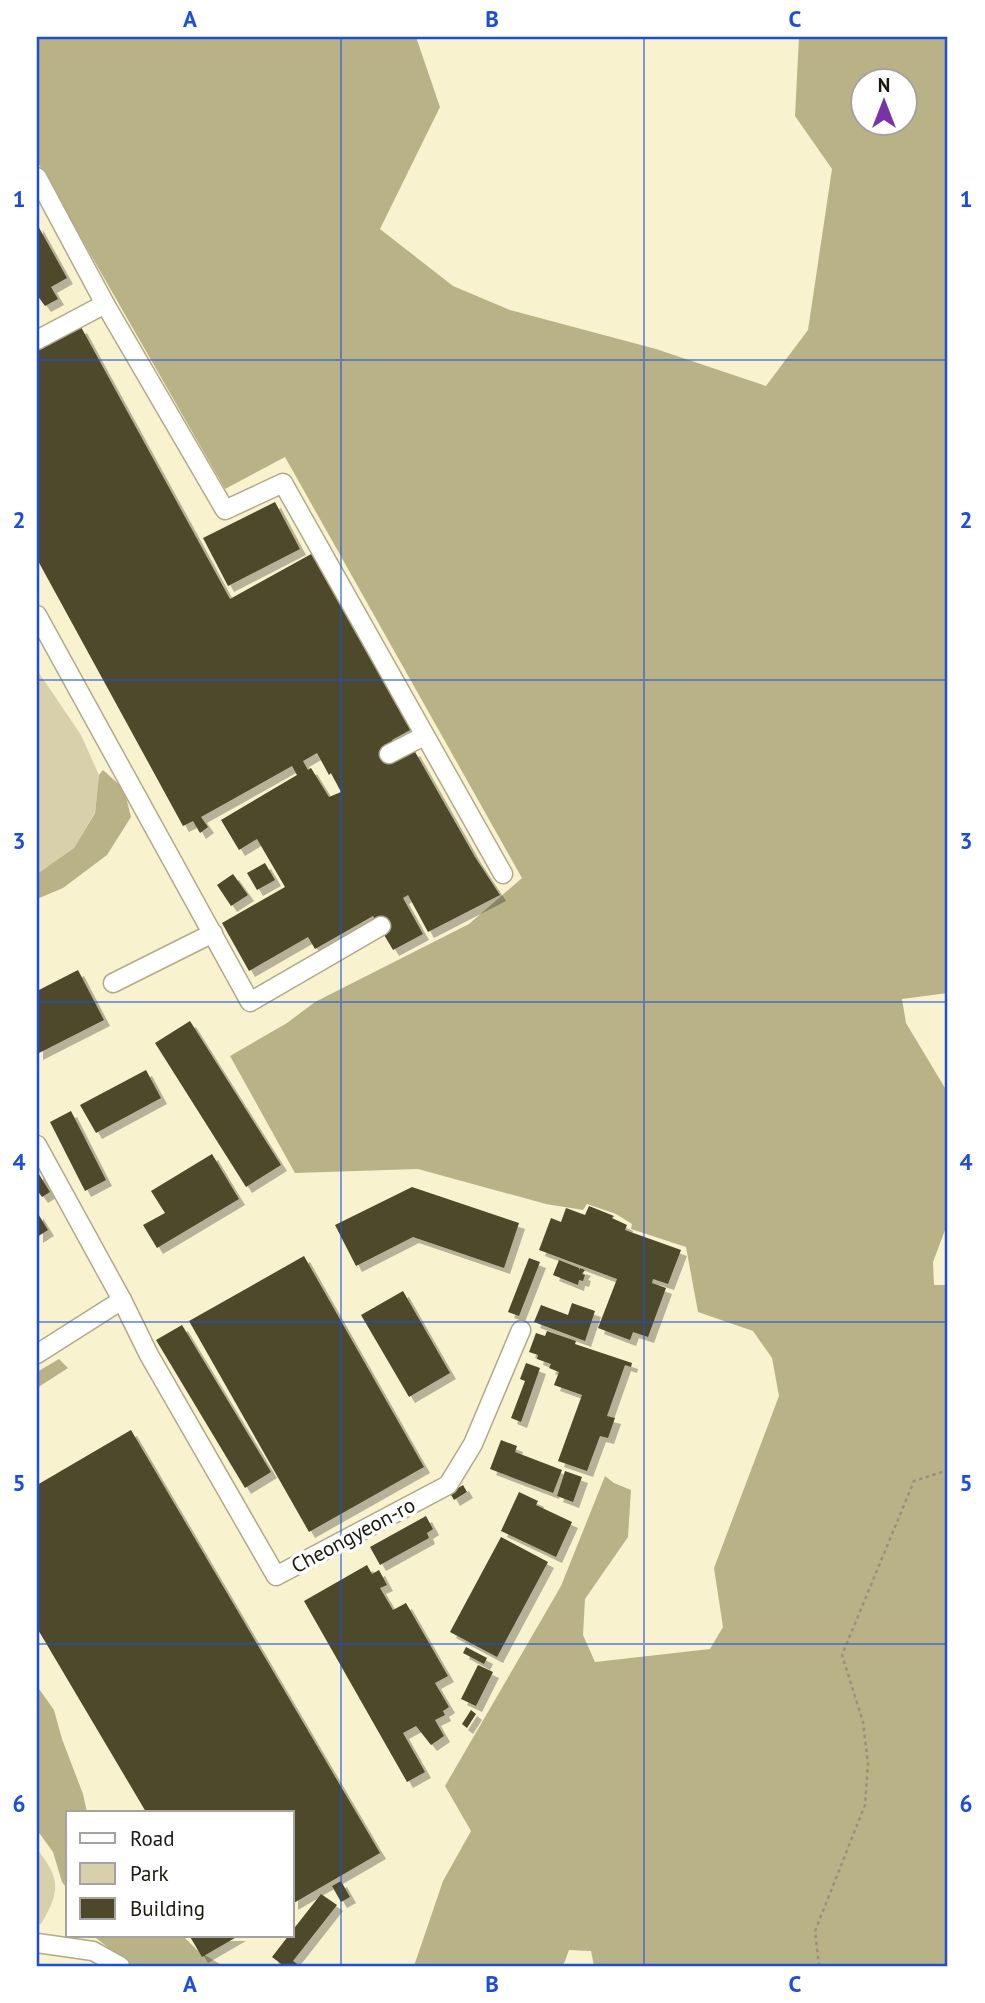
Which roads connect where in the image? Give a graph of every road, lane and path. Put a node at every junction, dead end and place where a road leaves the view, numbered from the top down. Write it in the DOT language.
graph roads {
  1 [pos="37,177"];
  2 [pos="104,304"];
  3 [pos="37,340"];
  4 [pos="37,615"];
  5 [pos="424,736"];
  6 [pos="389,754"];
  7 [pos="503,874"];
  8 [pos="382,926"];
  9 [pos="213,933"];
  10 [pos="113,983"];
  11 [pos="37,1144"];
  12 [pos="122,1300"];
  13 [pos="521,1330"];
  14 [pos="37,1354"];
  15 [pos="948,1470"];
  16 [pos="37,1943"];
  17 [pos="120,1966"];
  18 [pos="819,1966"];
  1 -- 2 [label="street"];
  2 -- 3 [label="street"];
  2 -- 5 [label="street"];
  4 -- 9 [label="street"];
  5 -- 6 [label="street"];
  5 -- 7 [label="street"];
  8 -- 9 [label="street"];
  9 -- 10 [label="street"];
  11 -- 12 [label="street, Cheongyeon-ro"];
  12 -- 13 [label="street, Cheongyeon-ro"];
  12 -- 14 [label="street"];
  15 -- 18 [label="path"];
  16 -- 17 [label="street"];
}
